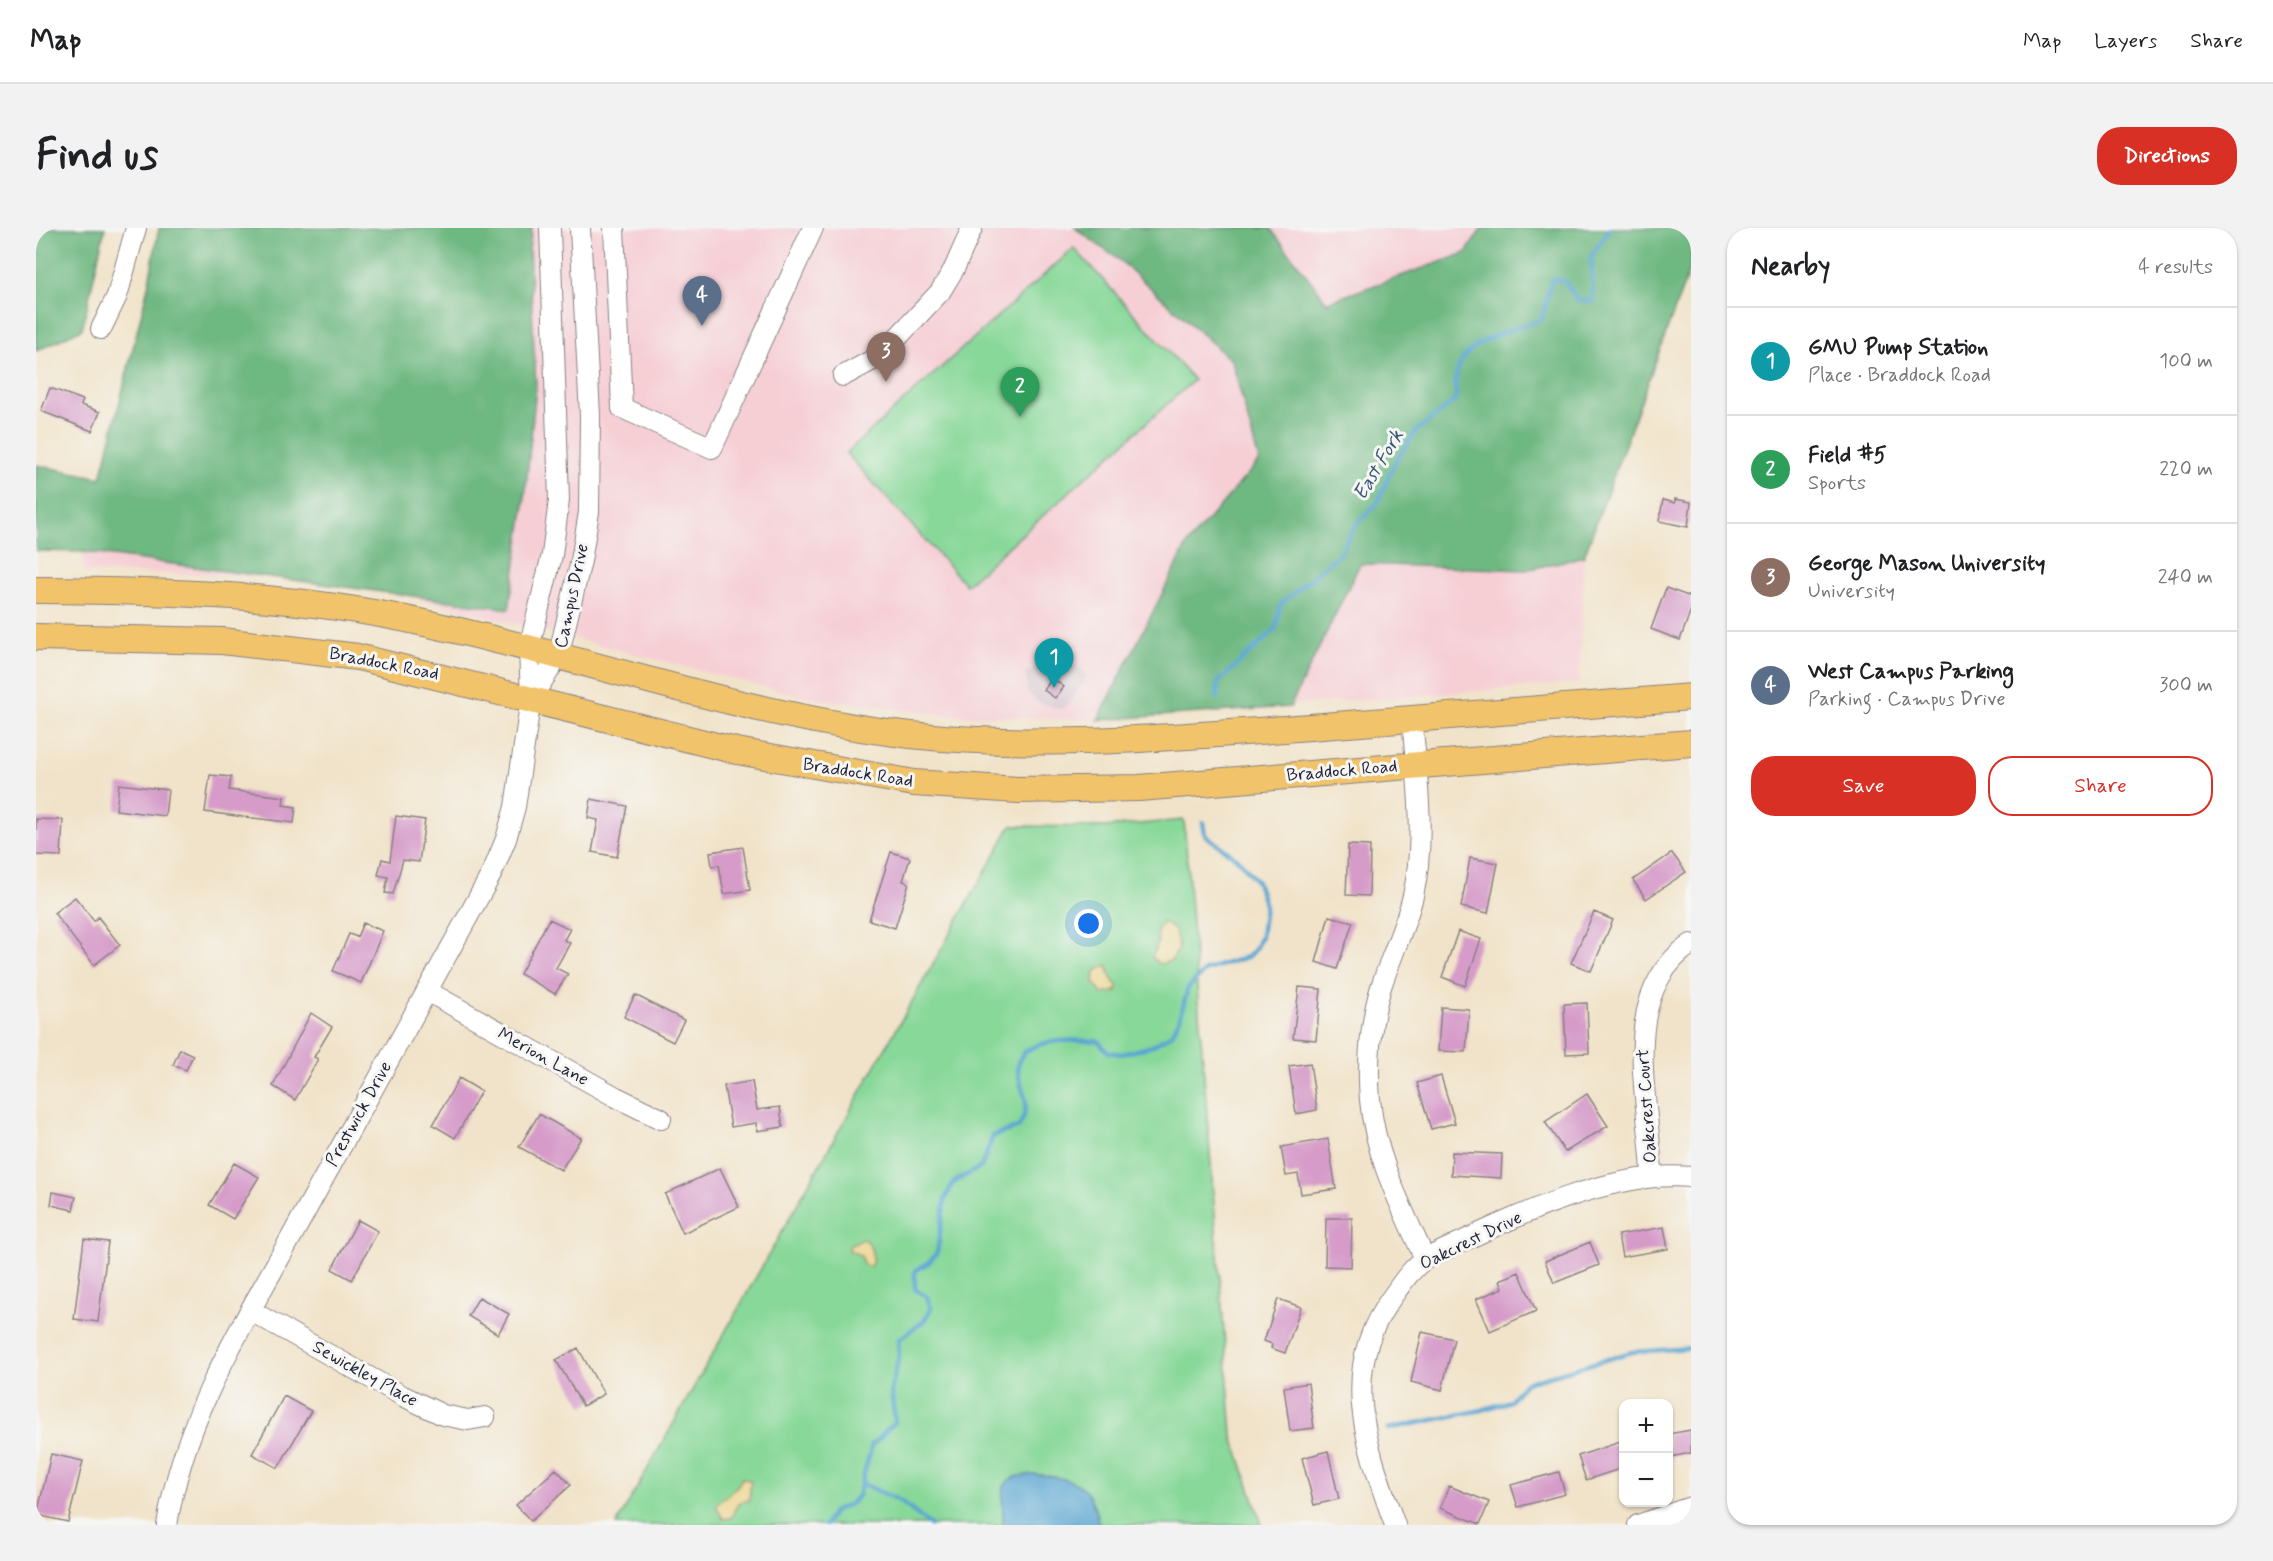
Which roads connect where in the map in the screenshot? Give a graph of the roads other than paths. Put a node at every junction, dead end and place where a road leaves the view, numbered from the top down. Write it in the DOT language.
graph roads {
  1 [pos="136,228"];
  2 [pos="550,228"];
  3 [pos="580,228"];
  4 [pos="614,228"];
  5 [pos="813,228"];
  6 [pos="972,228"];
  7 [pos="101,329"];
  8 [pos="843,376"];
  9 [pos="36,590"];
  10 [pos="36,637"];
  11 [pos="529,648"];
  12 [pos="558,657"];
  13 [pos="1691,697"];
  14 [pos="531,698"];
  15 [pos="1412,719"];
  16 [pos="1691,743"];
  17 [pos="1416,765"];
  18 [pos="1691,944"];
  19 [pos="427,991"];
  20 [pos="661,1119"];
  21 [pos="1652,1175"];
  22 [pos="1691,1177"];
  23 [pos="1425,1259"];
  24 [pos="251,1311"];
  25 [pos="485,1417"];
  26 [pos="1691,1507"];
  27 [pos="167,1525"];
  28 [pos="1395,1525"];
  29 [pos="1640,1525"];
  1 -- 7 [label="street"];
  2 -- 11 [label="street, Campus Drive"];
  3 -- 12 [label="street, Campus Drive"];
  4 -- 5 [label="street"];
  6 -- 8 [label="street"];
  9 -- 11 [label="main road"];
  10 -- 14 [label="main road, Braddock Road"];
  11 -- 12 [label="main road"];
  11 -- 14 [label="street, Campus Drive"];
  12 -- 14 [label="street, Campus Drive"];
  12 -- 15 [label="main road"];
  13 -- 15 [label="main road"];
  14 -- 17 [label="main road, Braddock Road"];
  14 -- 19 [label="street, Prestwick Drive"];
  15 -- 17 [label="street"];
  16 -- 17 [label="main road, Braddock Road"];
  17 -- 23 [label="street"];
  18 -- 21 [label="street, Oakcrest Court"];
  19 -- 20 [label="street, Merion Lane"];
  19 -- 24 [label="street, Prestwick Drive"];
  21 -- 22 [label="street, Oakcrest Drive"];
  21 -- 23 [label="street, Oakcrest Drive"];
  23 -- 28 [label="street, Oakcrest Drive"];
  24 -- 25 [label="street, Sewickley Place"];
  24 -- 27 [label="street, Prestwick Drive"];
  26 -- 29 [label="street"];
}
